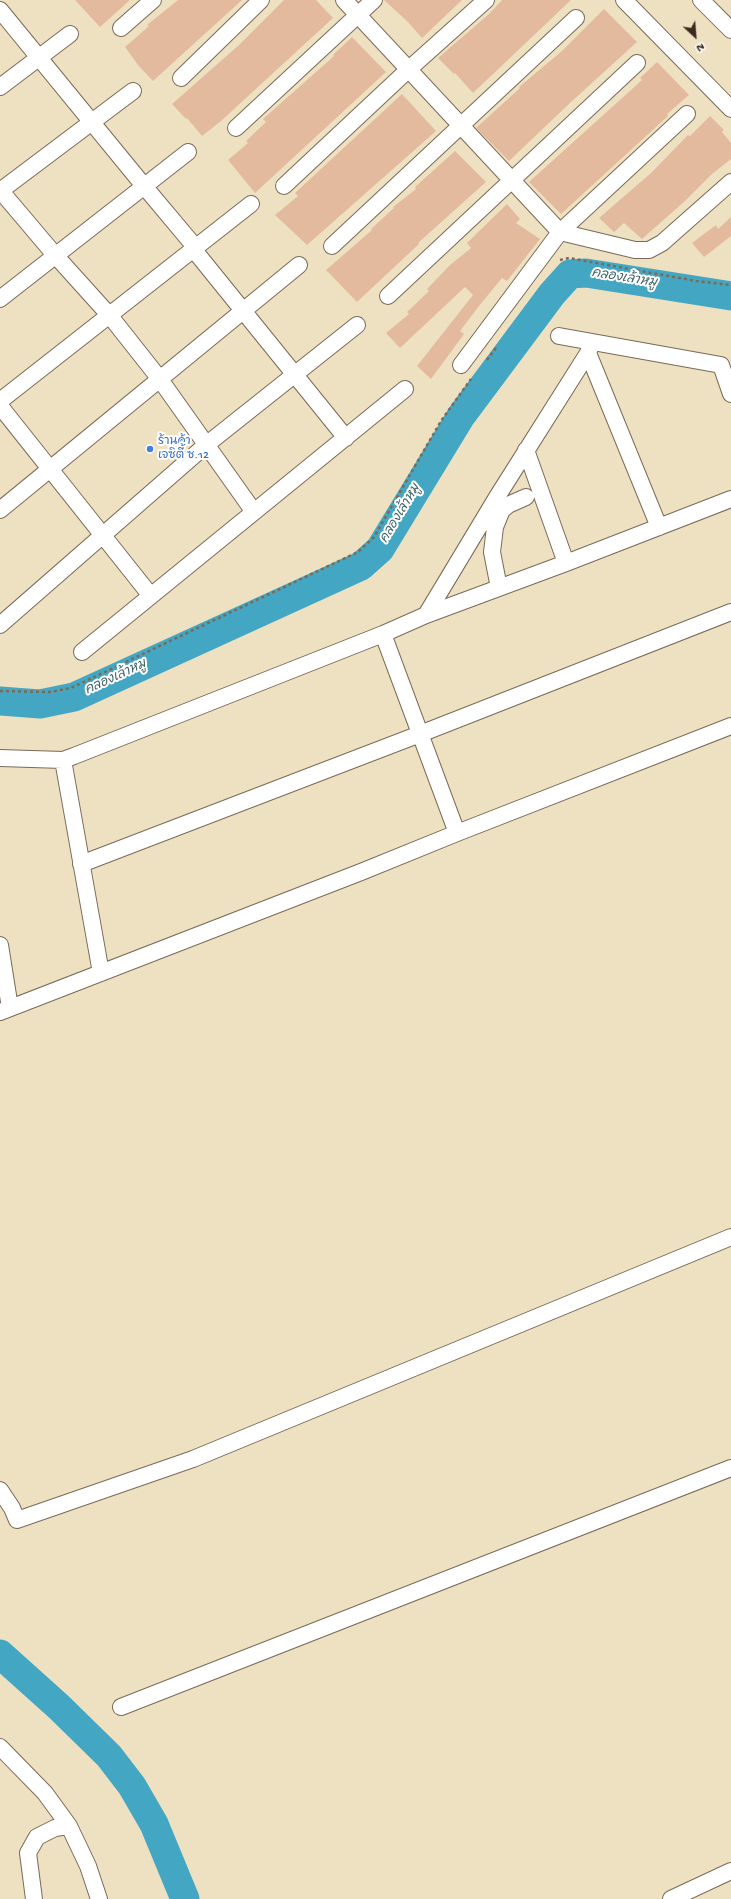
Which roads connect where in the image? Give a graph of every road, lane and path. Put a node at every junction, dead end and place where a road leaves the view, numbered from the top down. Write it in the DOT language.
graph roads {
  1 [pos="153,0"];
  2 [pos="261,0"];
  3 [pos="344,0"];
  4 [pos="374,0"];
  5 [pos="486,0"];
  6 [pos="624,0"];
  7 [pos="701,0"];
  8 [pos="0,10"];
  9 [pos="358,15"];
  10 [pos="576,18"];
  11 [pos="121,28"];
  12 [pos="731,30"];
  13 [pos="70,34"];
  14 [pos="39,58"];
  15 [pos="637,63"];
  16 [pos="409,69"];
  17 [pos="182,78"];
  18 [pos="0,87"];
  19 [pos="134,91"];
  20 [pos="731,109"];
  21 [pos="687,114"];
  22 [pos="92,122"];
  23 [pos="461,126"];
  24 [pos="236,128"];
  25 [pos="188,152"];
  26 [pos="512,181"];
  27 [pos="731,182"];
  28 [pos="144,186"];
  29 [pos="284,186"];
  30 [pos="0,190"];
  31 [pos="251,204"];
  32 [pos="560,232"];
  33 [pos="332,246"];
  34 [pos="195,249"];
  35 [pos="55,255"];
  36 [pos="298,265"];
  37 [pos="555,265"];
  38 [pos="731,285"];
  39 [pos="388,296"];
  40 [pos="0,299"];
  41 [pos="243,310"];
  42 [pos="110,316"];
  43 [pos="357,325"];
  44 [pos="559,336"];
  45 [pos="500,342"];
  46 [pos="590,347"];
  47 [pos="486,361"];
  48 [pos="461,365"];
  49 [pos="726,366"];
  50 [pos="296,374"];
  51 [pos="159,378"];
  52 [pos="472,378"];
  53 [pos="405,389"];
  54 [pos="731,394"];
  55 [pos="0,401"];
  56 [pos="0,406"];
  57 [pos="346,438"];
  58 [pos="206,445"];
  59 [pos="526,450"];
  60 [pos="49,469"];
  61 [pos="526,497"];
  62 [pos="731,499"];
  63 [pos="0,510"];
  64 [pos="254,512"];
  65 [pos="659,527"];
  66 [pos="103,536"];
  67 [pos="566,563"];
  68 [pos="499,588"];
  69 [pos="151,596"];
  70 [pos="731,612"];
  71 [pos="426,615"];
  72 [pos="0,625"];
  73 [pos="383,634"];
  74 [pos="82,652"];
  75 [pos="0,691"];
  76 [pos="731,726"];
  77 [pos="420,734"];
  78 [pos="0,758"];
  79 [pos="63,760"];
  80 [pos="457,832"];
  81 [pos="81,864"];
  82 [pos="0,945"];
  83 [pos="101,973"];
  84 [pos="5,1010"];
  85 [pos="731,1237"];
  86 [pos="731,1468"];
  87 [pos="0,1490"];
  88 [pos="121,1707"];
  89 [pos="0,1747"];
  90 [pos="69,1826"];
  91 [pos="731,1871"];
  92 [pos="34,1899"];
  93 [pos="99,1899"];
  94 [pos="671,1899"];
  1 -- 11 [label="street"];
  2 -- 17 [label="street"];
  3 -- 9 [label="street"];
  4 -- 9 [label="street"];
  5 -- 16 [label="street"];
  6 -- 20 [label="street"];
  7 -- 12 [label="street"];
  8 -- 14 [label="street"];
  9 -- 16 [label="street"];
  9 -- 24 [label="street"];
  10 -- 23 [label="street"];
  13 -- 14 [label="street"];
  14 -- 18 [label="street"];
  14 -- 22 [label="street"];
  15 -- 26 [label="street"];
  16 -- 23 [label="street"];
  16 -- 29 [label="street"];
  19 -- 22 [label="street"];
  21 -- 32 [label="street"];
  22 -- 28 [label="street"];
  22 -- 30 [label="street"];
  23 -- 26 [label="street"];
  23 -- 33 [label="street"];
  25 -- 28 [label="street"];
  26 -- 32 [label="street"];
  26 -- 39 [label="street"];
  27 -- 32 [label="street"];
  28 -- 34 [label="street"];
  28 -- 35 [label="street"];
  30 -- 35 [label="street"];
  31 -- 34 [label="street"];
  32 -- 48 [label="street"];
  34 -- 41 [label="street"];
  34 -- 42 [label="street"];
  35 -- 40 [label="street"];
  35 -- 42 [label="street"];
  36 -- 41 [label="street"];
  37 -- 38 [label="path"];
  41 -- 50 [label="street"];
  41 -- 51 [label="street"];
  42 -- 51 [label="street"];
  42 -- 55 [label="street"];
  43 -- 50 [label="street"];
  44 -- 46 [label="street"];
  45 -- 47 [label="path"];
  46 -- 49 [label="street"];
  46 -- 59 [label="street"];
  46 -- 65 [label="street"];
  49 -- 54 [label="street"];
  50 -- 57 [label="street"];
  50 -- 58 [label="street"];
  51 -- 58 [label="street"];
  51 -- 60 [label="street"];
  52 -- 75 [label="path"];
  53 -- 57 [label="street"];
  56 -- 60 [label="street"];
  57 -- 64 [label="street"];
  58 -- 64 [label="street"];
  58 -- 66 [label="street"];
  59 -- 67 [label="street"];
  59 -- 71 [label="street"];
  60 -- 63 [label="street"];
  60 -- 66 [label="street"];
  61 -- 68 [label="street"];
  62 -- 65 [label="street"];
  64 -- 69 [label="street"];
  65 -- 67 [label="street"];
  66 -- 69 [label="street"];
  66 -- 72 [label="street"];
  67 -- 68 [label="street"];
  68 -- 71 [label="street"];
  69 -- 74 [label="street"];
  70 -- 77 [label="street"];
  71 -- 73 [label="street"];
  73 -- 77 [label="street"];
  73 -- 79 [label="street"];
  76 -- 80 [label="street"];
  77 -- 80 [label="street"];
  77 -- 81 [label="street"];
  78 -- 79 [label="street"];
  79 -- 81 [label="street"];
  80 -- 83 [label="street"];
  81 -- 83 [label="street"];
  82 -- 84 [label="street"];
  83 -- 84 [label="street"];
  85 -- 87 [label="street"];
  86 -- 88 [label="street"];
  89 -- 90 [label="street"];
  90 -- 92 [label="street"];
  90 -- 93 [label="street"];
  91 -- 94 [label="street"];
}
